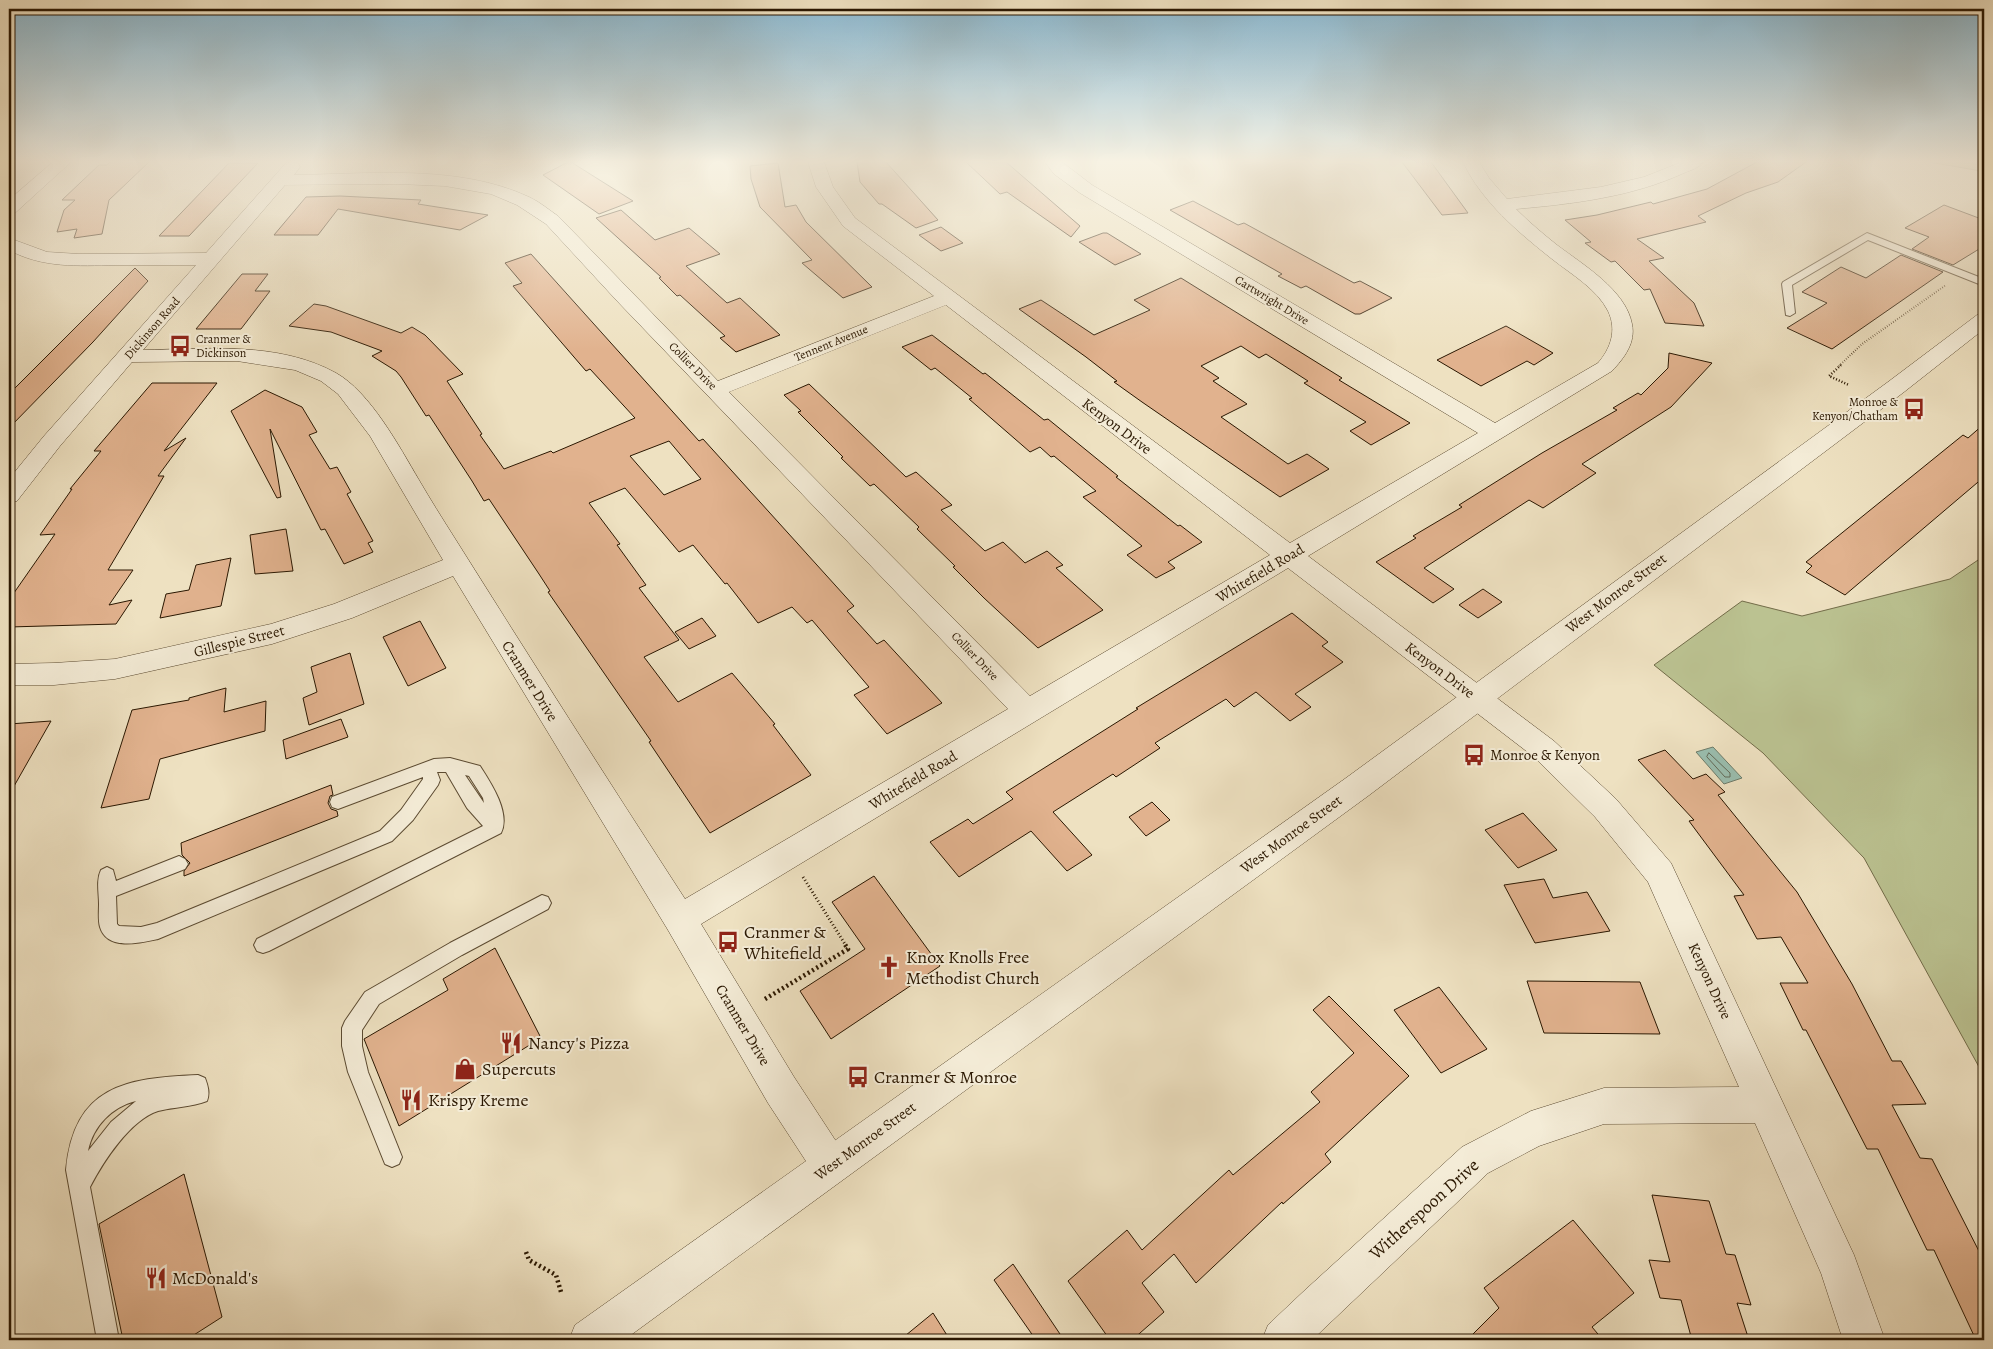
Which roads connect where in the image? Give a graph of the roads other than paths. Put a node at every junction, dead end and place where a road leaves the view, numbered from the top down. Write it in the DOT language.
graph roads {
  1 [pos="242,225"];
  2 [pos="557,225"];
  3 [pos="853,225"];
  4 [pos="1146,225"];
  5 [pos="1523,225"];
  6 [pos="9,243"];
  7 [pos="211,259"];
  8 [pos="1984,283"];
  9 [pos="947,298"];
  10 [pos="1790,313"];
  11 [pos="1984,319"];
  12 [pos="128,356"];
  13 [pos="716,389"];
  14 [pos="1495,433"];
  15 [pos="9,495"];
  16 [pos="1290,555"];
  17 [pos="458,564"];
  18 [pos="9,675"];
  19 [pos="1476,698"];
  20 [pos="1028,712"];
  21 [pos="428,769"];
  22 [pos="338,802"];
  23 [pos="179,864"];
  24 [pos="107,875"];
  25 [pos="107,892"];
  26 [pos="542,904"];
  27 [pos="680,919"];
  28 [pos="263,945"];
  29 [pos="1766,1105"];
  30 [pos="392,1157"];
  31 [pos="830,1165"];
  32 [pos="79,1185"];
  33 [pos="108,1340"];
  34 [pos="590,1340"];
  35 [pos="1283,1340"];
  36 [pos="1864,1340"];
  1 -- 7 [label="street, Dickinson Road"];
  2 -- 13 [label="street, Collier Drive"];
  3 -- 9 [label="street, Kenyon Drive"];
  4 -- 14 [label="street, Cartwright Drive"];
  5 -- 14 [label="street, Whitefield Road"];
  6 -- 7 [label="street"];
  7 -- 12 [label="street, Dickinson Road"];
  8 -- 10 [label="lane"];
  9 -- 13 [label="street, Tennent Avenue"];
  9 -- 16 [label="street, Kenyon Drive"];
  11 -- 19 [label="street, West Monroe Street"];
  12 -- 15 [label="street, Dickinson Road"];
  12 -- 17 [label="street, Cranmer Drive"];
  13 -- 20 [label="street, Collier Drive"];
  14 -- 16 [label="street, Whitefield Road"];
  16 -- 19 [label="street, Kenyon Drive"];
  16 -- 20 [label="street, Whitefield Road"];
  17 -- 18 [label="street, Gillespie Street"];
  17 -- 27 [label="street, Cranmer Drive"];
  19 -- 29 [label="street, Kenyon Drive"];
  19 -- 31 [label="street, West Monroe Street"];
  20 -- 27 [label="street, Whitefield Road"];
  21 -- 22 [label="lane"];
  21 -- 25 [label="lane"];
  21 -- 28 [label="lane"];
  23 -- 25 [label="lane"];
  24 -- 25 [label="lane"];
  26 -- 30 [label="lane"];
  27 -- 31 [label="street, Cranmer Drive"];
  29 -- 35 [label="street, Witherspoon Drive"];
  29 -- 36 [label="street, Kenyon Drive"];
  31 -- 34 [label="street, West Monroe Street"];
  32 -- 32 [label="lane"];
  32 -- 33 [label="lane"];
}
